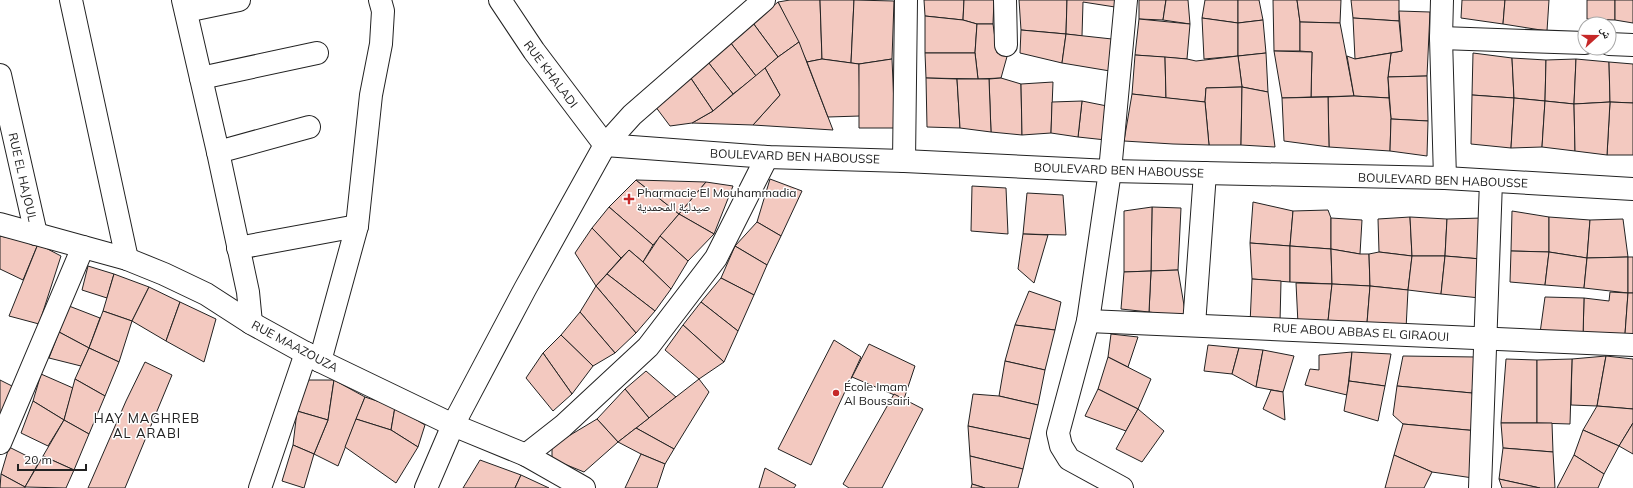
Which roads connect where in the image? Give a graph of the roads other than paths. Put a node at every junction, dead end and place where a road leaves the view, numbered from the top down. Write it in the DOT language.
graph roads {
  1 [pos="71,0"];
  2 [pos="239,0"];
  3 [pos="380,0"];
  4 [pos="500,0"];
  5 [pos="764,0"];
  6 [pos="906,0"];
  7 [pos="1005,0"];
  8 [pos="1126,0"];
  9 [pos="1442,0"];
  10 [pos="184,5"];
  11 [pos="1441,38"];
  12 [pos="1577,43"];
  13 [pos="1617,44"];
  14 [pos="1006,45"];
  15 [pos="1633,45"];
  16 [pos="317,53"];
  17 [pos="0,75"];
  18 [pos="201,78"];
  19 [pos="309,127"];
  20 [pos="605,145"];
  21 [pos="218,152"];
  22 [pos="767,157"];
  23 [pos="904,161"];
  24 [pos="1110,171"];
  25 [pos="1205,173"];
  26 [pos="1445,178"];
  27 [pos="1491,181"];
  28 [pos="1633,189"];
  29 [pos="0,224"];
  30 [pos="357,226"];
  31 [pos="36,234"];
  32 [pos="83,247"];
  33 [pos="238,248"];
  34 [pos="127,258"];
  35 [pos="1088,321"];
  36 [pos="251,322"];
  37 [pos="1194,325"];
  38 [pos="1486,338"];
  39 [pos="1633,345"];
  40 [pos="313,357"];
  41 [pos="453,425"];
  42 [pos="0,443"];
  43 [pos="526,456"];
  44 [pos="260,488"];
  45 [pos="426,488"];
  46 [pos="584,488"];
  47 [pos="1122,488"];
  48 [pos="1480,488"];
  1 -- 34 [label="street"];
  2 -- 10 [label="street"];
  3 -- 30 [label="street"];
  4 -- 20 [label="street, RUE KHALADI"];
  5 -- 20 [label="street"];
  6 -- 23 [label="street"];
  7 -- 14 [label="street"];
  8 -- 24 [label="street"];
  9 -- 11 [label="street"];
  10 -- 18 [label="street"];
  11 -- 12 [label="street"];
  11 -- 26 [label="street"];
  13 -- 15 [label="street"];
  16 -- 18 [label="street"];
  17 -- 31 [label="street, RUE EL HAJOUL"];
  18 -- 21 [label="street"];
  19 -- 21 [label="street"];
  20 -- 22 [label="street, BOULEVARD BEN HABOUSSE"];
  20 -- 41 [label="street"];
  21 -- 33 [label="street"];
  22 -- 23 [label="street, BOULEVARD BEN HABOUSSE"];
  22 -- 43 [label="street"];
  23 -- 24 [label="street, BOULEVARD BEN HABOUSSE"];
  24 -- 25 [label="street, BOULEVARD BEN HABOUSSE"];
  24 -- 35 [label="street"];
  25 -- 26 [label="street, BOULEVARD BEN HABOUSSE"];
  25 -- 37 [label="street"];
  26 -- 27 [label="street, BOULEVARD BEN HABOUSSE"];
  27 -- 28 [label="street, BOULEVARD BEN HABOUSSE"];
  27 -- 38 [label="street"];
  29 -- 31 [label="street, RUE MAAZOUZA"];
  30 -- 33 [label="street"];
  30 -- 40 [label="street"];
  31 -- 32 [label="street, RUE MAAZOUZA"];
  32 -- 34 [label="street, RUE MAAZOUZA"];
  32 -- 42 [label="street"];
  33 -- 36 [label="street"];
  34 -- 36 [label="street, RUE MAAZOUZA"];
  35 -- 37 [label="street, RUE ABOU ABBAS EL GIRAOUI"];
  35 -- 47 [label="street"];
  36 -- 40 [label="street, RUE MAAZOUZA"];
  37 -- 38 [label="street, RUE ABOU ABBAS EL GIRAOUI"];
  38 -- 39 [label="street, RUE ABOU ABBAS EL GIRAOUI"];
  38 -- 48 [label="street"];
  40 -- 41 [label="street, RUE MAAZOUZA"];
  40 -- 44 [label="street"];
  41 -- 43 [label="street, RUE MAAZOUZA"];
  41 -- 45 [label="street"];
  43 -- 46 [label="street, RUE MAAZOUZA"];
}
